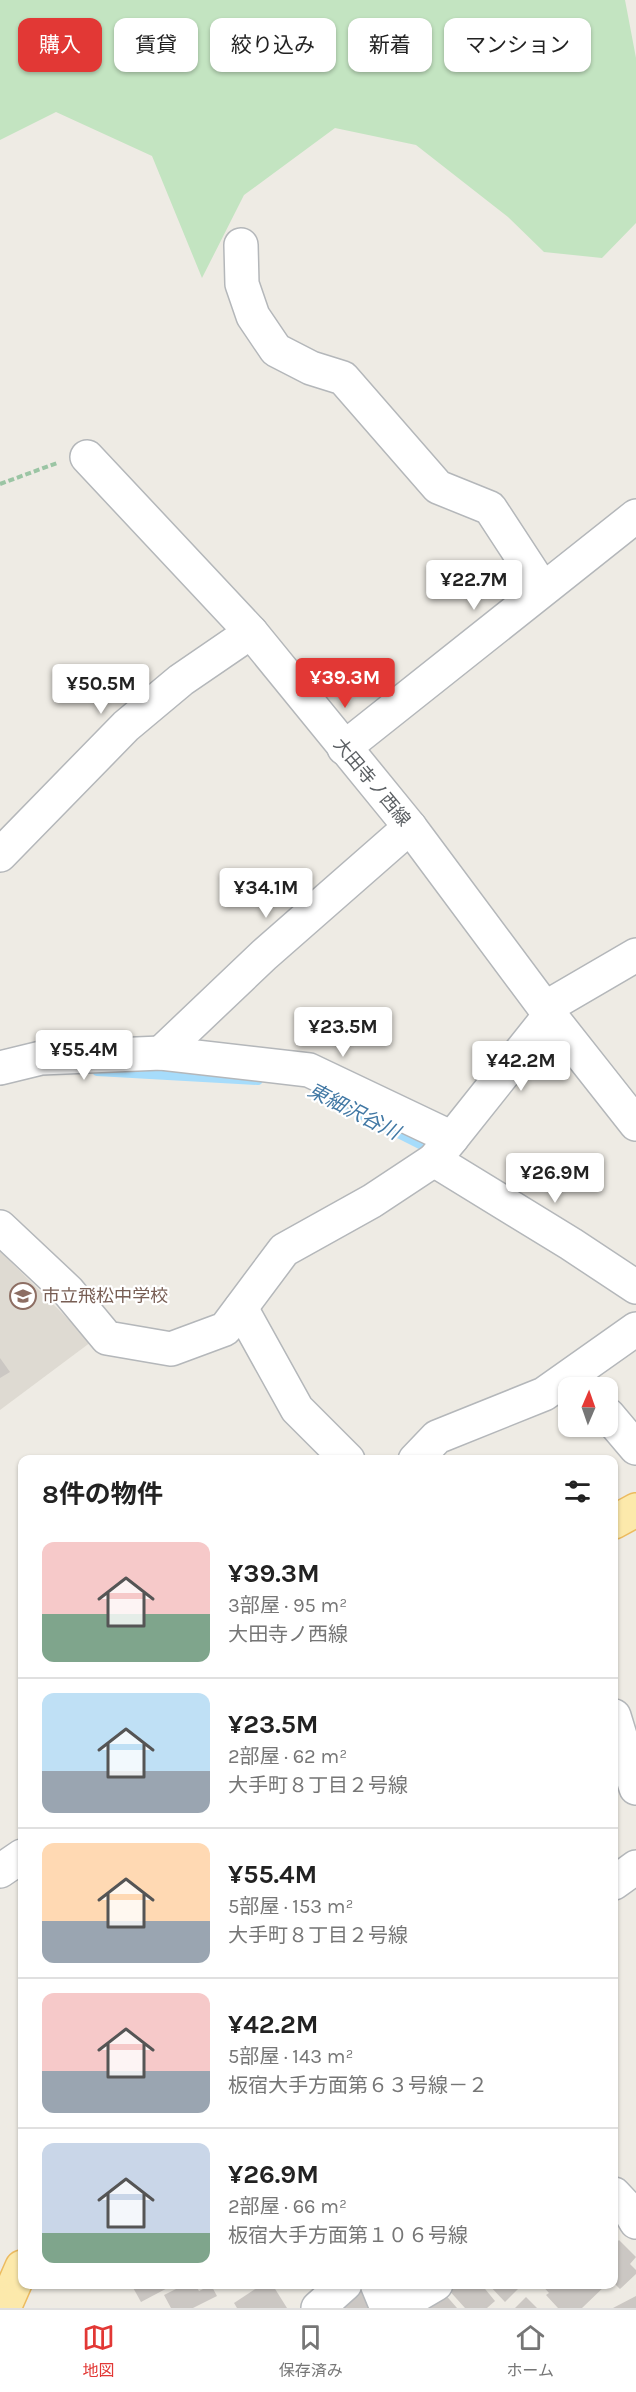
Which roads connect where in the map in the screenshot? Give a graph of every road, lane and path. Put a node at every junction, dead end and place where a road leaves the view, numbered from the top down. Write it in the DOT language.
graph roads {
  1 [pos="241,245"];
  2 [pos="87,457"];
  3 [pos="0,484"];
  4 [pos="636,516"];
  5 [pos="543,589"];
  6 [pos="251,632"];
  7 [pos="344,748"];
  8 [pos="410,827"];
  9 [pos="0,855"];
  10 [pos="636,955"];
  11 [pos="548,1012"];
  12 [pos="161,1053"];
  13 [pos="0,1068"];
  14 [pos="636,1124"];
  15 [pos="443,1149"];
  16 [pos="0,1227"];
  17 [pos="636,1287"];
  18 [pos="241,1308"];
  19 [pos="636,1329"];
  20 [pos="582,1377"];
  21 [pos="558,1389"];
  22 [pos="618,1427"];
  23 [pos="636,1448"];
  24 [pos="343,1455"];
  25 [pos="420,1455"];
  26 [pos="636,1510"];
  27 [pos="618,1520"];
  28 [pos="623,1728"];
  29 [pos="636,1788"];
  30 [pos="18,1859"];
  31 [pos="636,1867"];
  32 [pos="0,1871"];
  33 [pos="618,1880"];
  34 [pos="618,2198"];
  35 [pos="636,2222"];
  36 [pos="16,2270"];
  37 [pos="339,2289"];
  38 [pos="379,2289"];
  39 [pos="427,2289"];
  40 [pos="4,2308"];
  41 [pos="318,2308"];
  42 [pos="387,2308"];
  43 [pos="395,2308"];
  1 -- 5 [label="street"];
  2 -- 3 [label="path"];
  2 -- 6 [label="street, 大田寺ノ西線"];
  4 -- 5 [label="street"];
  5 -- 7 [label="street"];
  6 -- 7 [label="street, 大田寺ノ西線"];
  6 -- 9 [label="street"];
  7 -- 8 [label="street, 大田寺ノ西線"];
  8 -- 11 [label="street, 大田寺ノ西線"];
  8 -- 12 [label="street"];
  10 -- 11 [label="street"];
  11 -- 14 [label="street, 大田寺ノ西線"];
  11 -- 15 [label="street"];
  12 -- 13 [label="street"];
  12 -- 15 [label="street"];
  15 -- 17 [label="street"];
  15 -- 18 [label="street"];
  16 -- 18 [label="street"];
  18 -- 24 [label="street"];
  19 -- 20 [label="street"];
  21 -- 25 [label="street"];
  22 -- 23 [label="street"];
  26 -- 27 [label="main road"];
  28 -- 29 [label="street"];
  30 -- 32 [label="street"];
  31 -- 33 [label="street"];
  34 -- 35 [label="street"];
  36 -- 40 [label="main road"];
  37 -- 41 [label="street"];
  38 -- 42 [label="street"];
  39 -- 43 [label="street"];
}
